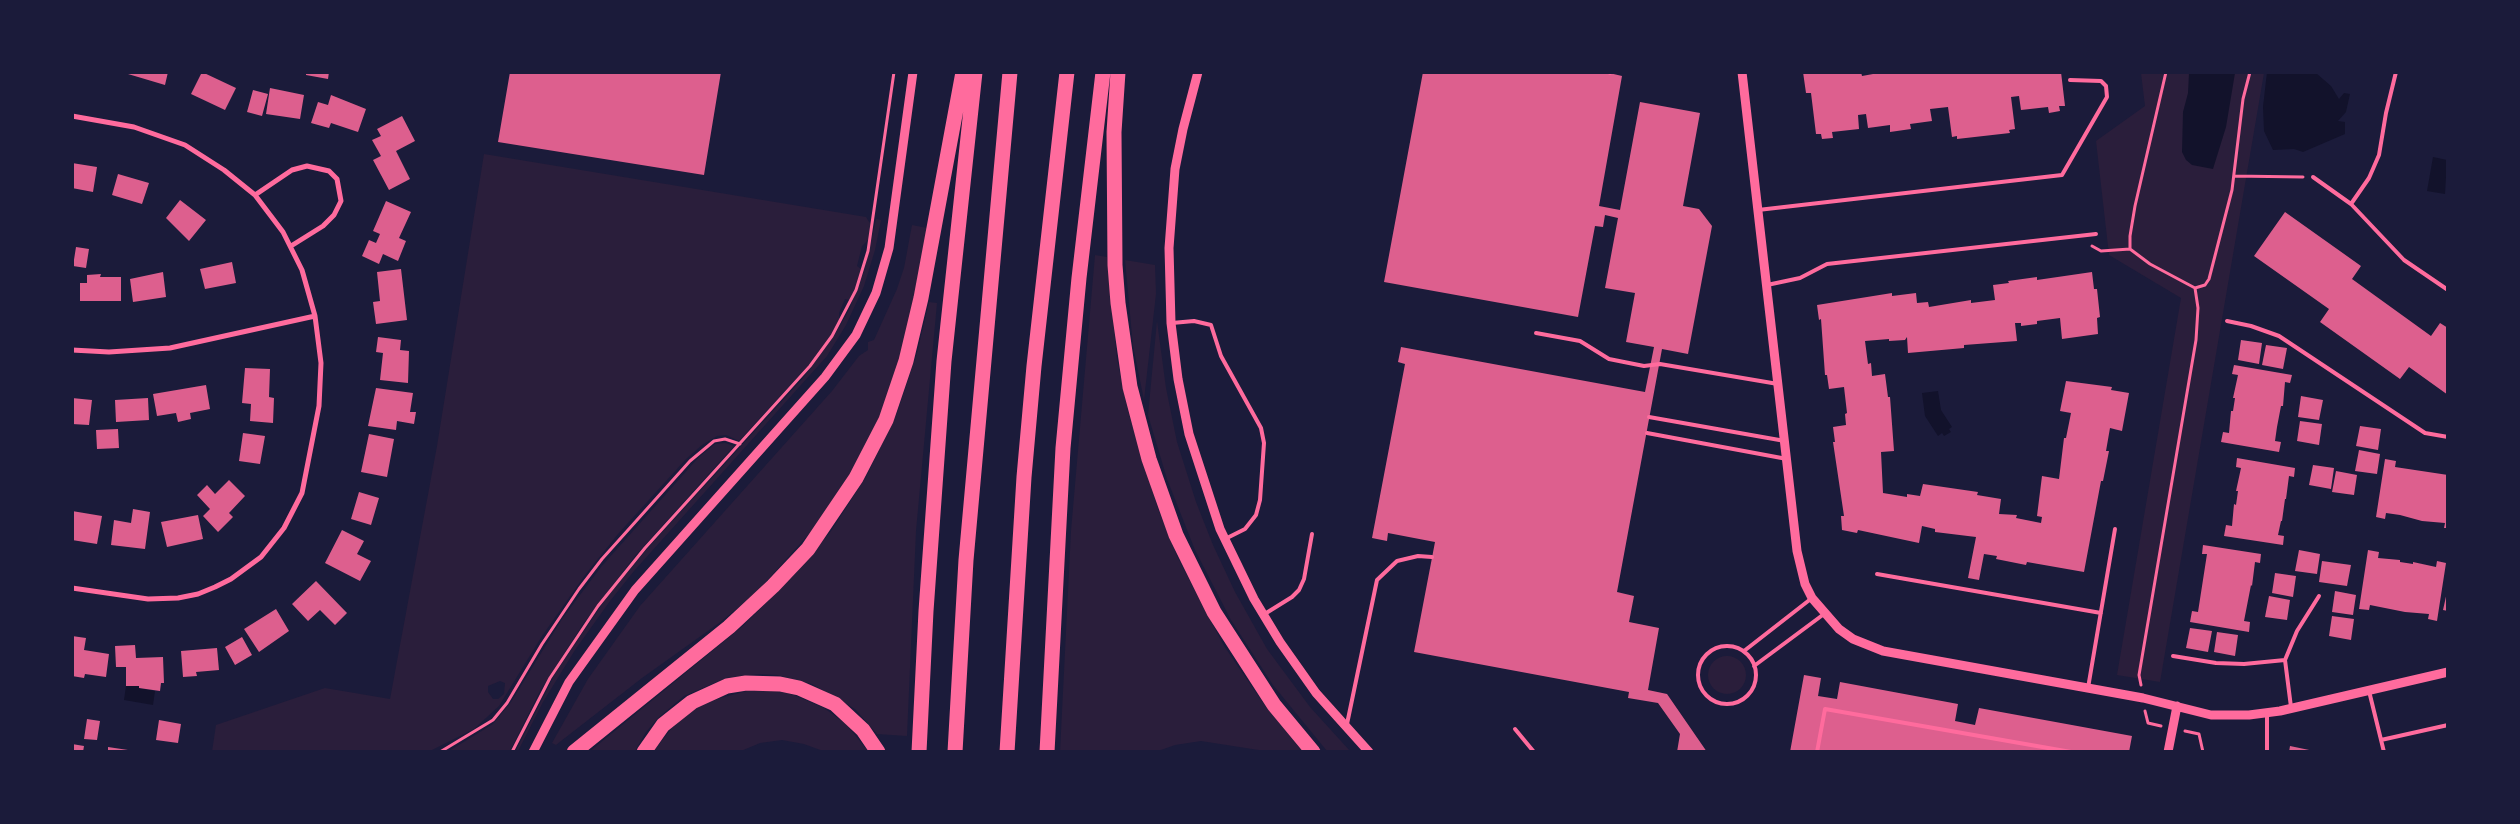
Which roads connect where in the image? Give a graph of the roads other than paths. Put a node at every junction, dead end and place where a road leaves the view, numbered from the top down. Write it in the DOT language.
graph roads {
  1 [pos="913,72"];
  2 [pos="963,72"];
  3 [pos="975,72"];
  4 [pos="1010,72"];
  5 [pos="1067,72"];
  6 [pos="1103,72"];
  7 [pos="1118,72"];
  8 [pos="1198,72"];
  9 [pos="1742,72"];
  10 [pos="2396,72"];
  11 [pos="2070,80"];
  12 [pos="72,116"];
  13 [pos="2313,177"];
  14 [pos="255,195"];
  15 [pos="2351,204"];
  16 [pos="1758,210"];
  17 [pos="2096,234"];
  18 [pos="291,246"];
  19 [pos="1767,286"];
  20 [pos="2448,290"];
  21 [pos="315,316"];
  22 [pos="2227,321"];
  23 [pos="1171,323"];
  24 [pos="1536,333"];
  25 [pos="72,350"];
  26 [pos="1778,384"];
  27 [pos="1650,417"];
  28 [pos="1647,433"];
  29 [pos="2448,437"];
  30 [pos="1785,441"];
  31 [pos="1787,459"];
  32 [pos="2115,529"];
  33 [pos="1312,534"];
  34 [pos="1225,539"];
  35 [pos="1432,557"];
  36 [pos="1877,574"];
  37 [pos="72,588"];
  38 [pos="2320,596"];
  39 [pos="1812,598"];
  40 [pos="2100,613"];
  41 [pos="1824,614"];
  42 [pos="1264,615"];
  43 [pos="1744,651"];
  44 [pos="2173,656"];
  45 [pos="2285,660"];
  46 [pos="1754,666"];
  47 [pos="2448,672"];
  48 [pos="2088,688"];
  49 [pos="2369,691"];
  50 [pos="2177,706"];
  51 [pos="2291,709"];
  52 [pos="2267,713"];
  53 [pos="2448,725"];
  54 [pos="1346,726"];
  55 [pos="1515,729"];
  56 [pos="2381,740"];
  57 [pos="577,749"];
  58 [pos="533,752"];
  59 [pos="644,752"];
  60 [pos="878,752"];
  61 [pos="919,752"];
  62 [pos="956,752"];
  63 [pos="1007,752"];
  64 [pos="1047,752"];
  65 [pos="1313,752"];
  66 [pos="1369,752"];
  67 [pos="1534,752"];
  68 [pos="1817,752"];
  69 [pos="2071,752"];
  70 [pos="2168,752"];
  71 [pos="2267,752"];
  72 [pos="2384,752"];
  1 -- 58 [label="street"];
  2 -- 57 [label="highway"];
  3 -- 61 [label="highway"];
  4 -- 62 [label="highway"];
  5 -- 63 [label="highway"];
  6 -- 64 [label="highway"];
  7 -- 65 [label="highway"];
  8 -- 23 [label="street"];
  9 -- 16 [label="street"];
  10 -- 15 [label="lane"];
  11 -- 16 [label="lane"];
  12 -- 14 [label="street"];
  13 -- 15 [label="lane"];
  14 -- 18 [label="street"];
  14 -- 18 [label="street"];
  15 -- 20 [label="lane"];
  16 -- 19 [label="street"];
  17 -- 19 [label="lane"];
  18 -- 21 [label="street"];
  19 -- 26 [label="street"];
  21 -- 25 [label="street"];
  21 -- 37 [label="street"];
  22 -- 29 [label="lane"];
  23 -- 34 [label="street"];
  23 -- 34 [label="lane"];
  24 -- 26 [label="lane"];
  26 -- 30 [label="street"];
  27 -- 30 [label="lane"];
  28 -- 31 [label="lane"];
  30 -- 31 [label="street"];
  31 -- 39 [label="street"];
  32 -- 40 [label="lane"];
  33 -- 42 [label="lane"];
  34 -- 42 [label="street"];
  35 -- 54 [label="lane"];
  36 -- 40 [label="lane"];
  38 -- 45 [label="lane"];
  39 -- 41 [label="street"];
  39 -- 43 [label="lane"];
  40 -- 48 [label="lane"];
  41 -- 46 [label="lane"];
  41 -- 48 [label="street"];
  42 -- 54 [label="street"];
  43 -- 46 [label="lane"];
  43 -- 46 [label="lane"];
  44 -- 45 [label="lane"];
  45 -- 51 [label="lane"];
  47 -- 49 [label="street"];
  48 -- 50 [label="street"];
  49 -- 51 [label="street"];
  49 -- 56 [label="lane"];
  50 -- 52 [label="street"];
  50 -- 70 [label="street"];
  51 -- 52 [label="street"];
  52 -- 71 [label="lane"];
  53 -- 56 [label="lane"];
  54 -- 66 [label="street"];
  55 -- 67 [label="lane"];
  56 -- 72 [label="lane"];
  59 -- 60 [label="highway"];
  68 -- 69 [label="lane"];
}
